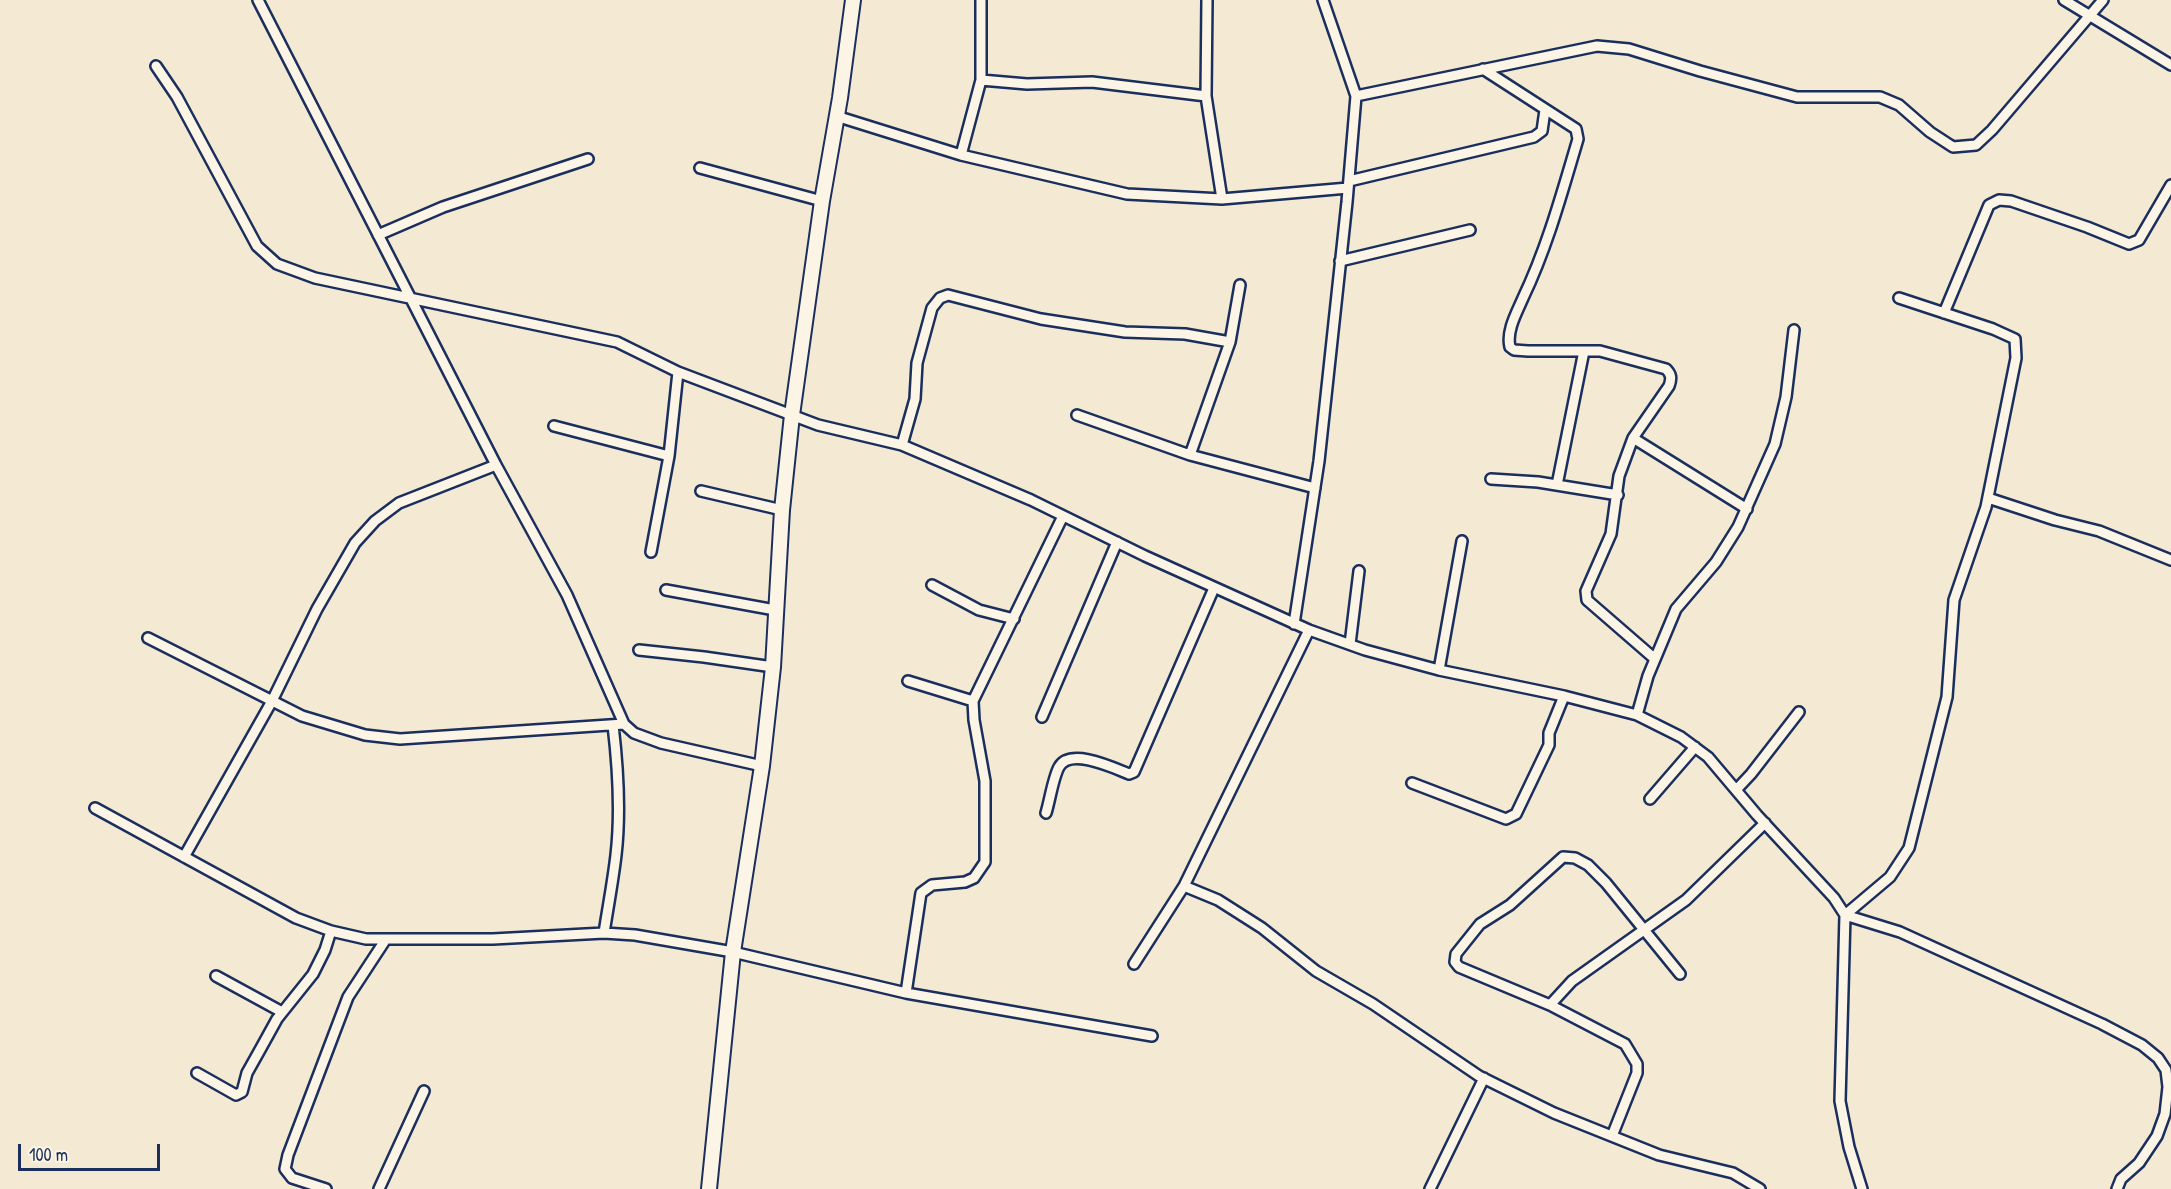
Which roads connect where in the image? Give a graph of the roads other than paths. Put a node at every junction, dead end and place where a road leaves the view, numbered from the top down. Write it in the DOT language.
graph roads {
  1 [pos="258,0"];
  2 [pos="853,0"];
  3 [pos="981,0"];
  4 [pos="1208,0"];
  5 [pos="1323,0"];
  6 [pos="2064,0"];
  7 [pos="2103,0"];
  8 [pos="2091,16"];
  9 [pos="2171,65"];
  10 [pos="156,66"];
  11 [pos="1483,69"];
  12 [pos="981,80"];
  13 [pos="1206,96"];
  14 [pos="1356,96"];
  15 [pos="1545,110"];
  16 [pos="836,116"];
  17 [pos="961,155"];
  18 [pos="588,159"];
  19 [pos="700,168"];
  20 [pos="1348,184"];
  21 [pos="2171,185"];
  22 [pos="1222,199"];
  23 [pos="822,201"];
  24 [pos="1470,230"];
  25 [pos="378,235"];
  26 [pos="1340,261"];
  27 [pos="1240,285"];
  28 [pos="409,297"];
  29 [pos="1899,298"];
  30 [pos="1944,313"];
  31 [pos="1794,330"];
  32 [pos="1230,342"];
  33 [pos="1584,351"];
  34 [pos="678,372"];
  35 [pos="792,415"];
  36 [pos="1077,415"];
  37 [pos="554,426"];
  38 [pos="1633,438"];
  39 [pos="902,445"];
  40 [pos="1190,455"];
  41 [pos="669,456"];
  42 [pos="496,465"];
  43 [pos="1491,479"];
  44 [pos="1557,485"];
  45 [pos="1315,488"];
  46 [pos="701,491"];
  47 [pos="1618,495"];
  48 [pos="1988,498"];
  49 [pos="1747,509"];
  50 [pos="783,510"];
  51 [pos="1063,516"];
  52 [pos="1462,541"];
  53 [pos="1117,542"];
  54 [pos="651,552"];
  55 [pos="2171,560"];
  56 [pos="1359,571"];
  57 [pos="932,585"];
  58 [pos="1214,588"];
  59 [pos="666,590"];
  60 [pos="775,610"];
  61 [pos="1014,619"];
  62 [pos="1294,624"];
  63 [pos="1309,630"];
  64 [pos="148,638"];
  65 [pos="1350,644"];
  66 [pos="639,650"];
  67 [pos="1655,659"];
  68 [pos="773,667"];
  69 [pos="1439,670"];
  70 [pos="908,681"];
  71 [pos="1564,696"];
  72 [pos="272,701"];
  73 [pos="973,701"];
  74 [pos="1799,712"];
  75 [pos="1637,715"];
  76 [pos="1042,717"];
  77 [pos="624,724"];
  78 [pos="613,725"];
  79 [pos="1695,747"];
  80 [pos="762,766"];
  81 [pos="1412,783"];
  82 [pos="1736,790"];
  83 [pos="1650,800"];
  84 [pos="95,808"];
  85 [pos="1046,813"];
  86 [pos="1765,823"];
  87 [pos="184,857"];
  88 [pos="1184,886"];
  89 [pos="1845,915"];
  90 [pos="1644,930"];
  91 [pos="332,931"];
  92 [pos="604,933"];
  93 [pos="386,939"];
  94 [pos="733,952"];
  95 [pos="1134,964"];
  96 [pos="1680,974"];
  97 [pos="216,976"];
  98 [pos="906,993"];
  99 [pos="1550,1005"];
  100 [pos="282,1012"];
  101 [pos="1152,1036"];
  102 [pos="197,1073"];
  103 [pos="1484,1078"];
  104 [pos="423,1091"];
  105 [pos="1612,1136"];
  106 [pos="326,1189"];
  107 [pos="379,1189"];
  108 [pos="709,1189"];
  109 [pos="1430,1189"];
  110 [pos="1760,1189"];
  111 [pos="1862,1189"];
  112 [pos="2117,1189"];
  1 -- 25 [label="street"];
  2 -- 16 [label="street"];
  3 -- 12 [label="street"];
  4 -- 13 [label="street"];
  5 -- 14 [label="street"];
  6 -- 8 [label="street"];
  7 -- 8 [label="street"];
  8 -- 9 [label="street"];
  8 -- 11 [label="street"];
  10 -- 28 [label="street"];
  11 -- 14 [label="street"];
  11 -- 15 [label="street"];
  12 -- 13 [label="street"];
  12 -- 17 [label="street"];
  13 -- 22 [label="street"];
  14 -- 20 [label="street"];
  15 -- 20 [label="street"];
  15 -- 33 [label="street"];
  16 -- 17 [label="street"];
  16 -- 23 [label="street"];
  17 -- 22 [label="street"];
  18 -- 25 [label="street"];
  19 -- 23 [label="street"];
  20 -- 22 [label="street"];
  20 -- 26 [label="street"];
  21 -- 30 [label="street"];
  23 -- 35 [label="street"];
  24 -- 26 [label="street"];
  25 -- 28 [label="street"];
  26 -- 45 [label="street"];
  27 -- 32 [label="street"];
  28 -- 34 [label="street"];
  28 -- 42 [label="street"];
  29 -- 30 [label="street"];
  30 -- 48 [label="street"];
  31 -- 49 [label="street"];
  32 -- 39 [label="street"];
  32 -- 40 [label="street"];
  33 -- 38 [label="street"];
  33 -- 44 [label="street"];
  34 -- 35 [label="street"];
  34 -- 41 [label="street"];
  35 -- 39 [label="street"];
  35 -- 50 [label="street"];
  36 -- 40 [label="street"];
  37 -- 41 [label="street"];
  38 -- 47 [label="street"];
  38 -- 49 [label="street"];
  39 -- 51 [label="street"];
  40 -- 45 [label="street"];
  41 -- 54 [label="street"];
  42 -- 72 [label="street"];
  42 -- 77 [label="street"];
  43 -- 44 [label="street"];
  44 -- 47 [label="street"];
  45 -- 62 [label="street"];
  46 -- 50 [label="street"];
  47 -- 67 [label="street"];
  48 -- 55 [label="street"];
  48 -- 89 [label="street"];
  49 -- 67 [label="street"];
  50 -- 60 [label="street"];
  51 -- 53 [label="street"];
  51 -- 61 [label="street"];
  52 -- 69 [label="street"];
  53 -- 58 [label="street"];
  53 -- 76 [label="street"];
  56 -- 65 [label="street"];
  57 -- 61 [label="street"];
  58 -- 62 [label="street"];
  58 -- 85 [label="street"];
  59 -- 60 [label="street"];
  60 -- 68 [label="street"];
  61 -- 73 [label="street"];
  62 -- 63 [label="street"];
  63 -- 65 [label="street"];
  63 -- 88 [label="street"];
  64 -- 72 [label="street"];
  65 -- 69 [label="street"];
  66 -- 68 [label="street"];
  67 -- 75 [label="street"];
  68 -- 80 [label="street"];
  69 -- 71 [label="street"];
  70 -- 73 [label="street"];
  71 -- 75 [label="street"];
  71 -- 81 [label="street"];
  72 -- 78 [label="street"];
  72 -- 87 [label="street"];
  73 -- 98 [label="street"];
  74 -- 82 [label="street"];
  75 -- 79 [label="street"];
  77 -- 78 [label="street"];
  77 -- 80 [label="street"];
  78 -- 92 [label="street"];
  79 -- 82 [label="street"];
  79 -- 83 [label="street"];
  80 -- 94 [label="street"];
  82 -- 86 [label="street"];
  84 -- 87 [label="street"];
  86 -- 89 [label="street"];
  86 -- 90 [label="street"];
  87 -- 91 [label="street"];
  88 -- 95 [label="street"];
  88 -- 103 [label="street"];
  89 -- 111 [label="street"];
  89 -- 112 [label="street"];
  90 -- 96 [label="street"];
  90 -- 99 [label="street"];
  90 -- 99 [label="street"];
  91 -- 93 [label="street"];
  91 -- 100 [label="street"];
  92 -- 93 [label="street"];
  92 -- 94 [label="street"];
  93 -- 106 [label="street"];
  94 -- 98 [label="street"];
  94 -- 108 [label="street"];
  97 -- 100 [label="street"];
  98 -- 101 [label="street"];
  99 -- 105 [label="street"];
  100 -- 102 [label="street"];
  103 -- 105 [label="street"];
  103 -- 109 [label="street"];
  104 -- 107 [label="street"];
  105 -- 110 [label="street"];
}
